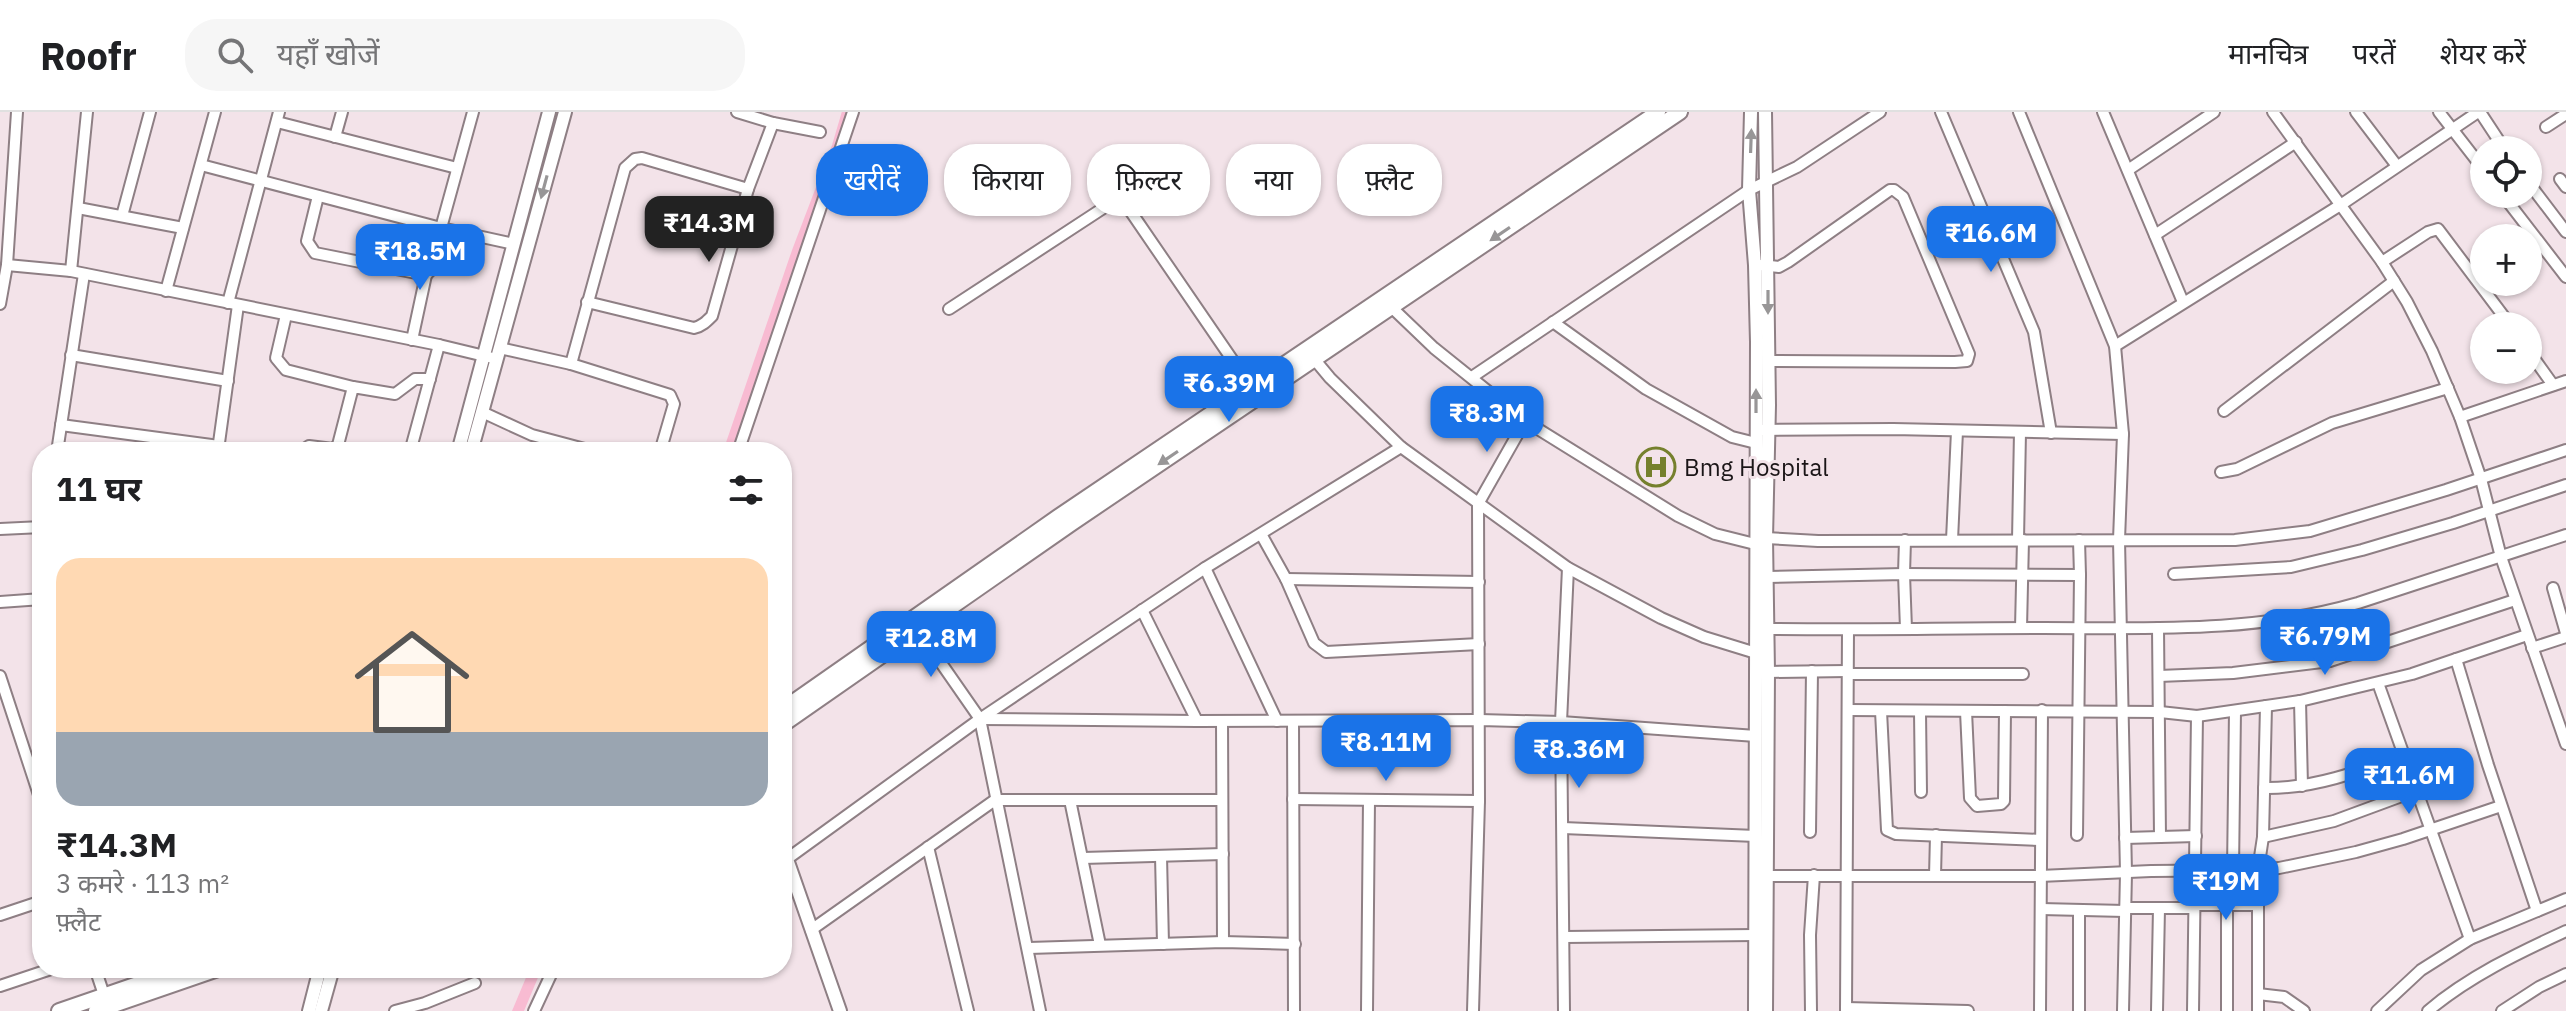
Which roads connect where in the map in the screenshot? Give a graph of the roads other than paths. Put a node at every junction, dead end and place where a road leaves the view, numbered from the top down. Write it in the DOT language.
graph roads {
  1 [pos="17,112"];
  2 [pos="87,112"];
  3 [pos="150,112"];
  4 [pos="215,112"];
  5 [pos="342,112"];
  6 [pos="473,112"];
  7 [pos="549,112"];
  8 [pos="565,112"];
  9 [pos="737,112"];
  10 [pos="853,112"];
  11 [pos="1658,112"];
  12 [pos="1680,112"];
  13 [pos="1751,112"];
  14 [pos="1765,112"];
  15 [pos="1880,112"];
  16 [pos="1941,112"];
  17 [pos="2019,112"];
  18 [pos="2103,112"];
  19 [pos="2214,112"];
  20 [pos="2273,112"];
  21 [pos="2356,112"];
  22 [pos="2439,112"];
  23 [pos="2479,112"];
  24 [pos="2566,114"];
  25 [pos="278,117"];
  26 [pos="773,123"];
  27 [pos="2546,127"];
  28 [pos="2452,129"];
  29 [pos="820,132"];
  30 [pos="2495,136"];
  31 [pos="335,137"];
  32 [pos="0,138"];
  33 [pos="14,139"];
  34 [pos="2296,142"];
  35 [pos="2470,152"];
  36 [pos="201,165"];
  37 [pos="2397,166"];
  38 [pos="457,168"];
  39 [pos="2128,170"];
  40 [pos="261,182"];
  41 [pos="1766,182"];
  42 [pos="748,189"];
  43 [pos="1749,190"];
  44 [pos="318,196"];
  45 [pos="2542,200"];
  46 [pos="2342,204"];
  47 [pos="78,208"];
  48 [pos="2513,208"];
  49 [pos="122,216"];
  50 [pos="183,228"];
  51 [pos="441,228"];
  52 [pos="2566,232"];
  53 [pos="2155,235"];
  54 [pos="514,244"];
  55 [pos="2382,262"];
  56 [pos="7,265"];
  57 [pos="1761,265"];
  58 [pos="71,271"];
  59 [pos="84,274"];
  60 [pos="426,275"];
  61 [pos="2566,277"];
  62 [pos="2394,281"];
  63 [pos="166,291"];
  64 [pos="587,302"];
  65 [pos="1386,302"];
  66 [pos="2183,302"];
  67 [pos="0,304"];
  68 [pos="233,304"];
  69 [pos="949,309"];
  70 [pos="2500,312"];
  71 [pos="286,315"];
  72 [pos="1553,322"];
  73 [pos="412,340"];
  74 [pos="439,345"];
  75 [pos="2115,346"];
  76 [pos="493,354"];
  77 [pos="1310,354"];
  78 [pos="71,355"];
  79 [pos="1768,361"];
  80 [pos="571,364"];
  81 [pos="2542,370"];
  82 [pos="1472,377"];
  83 [pos="430,379"];
  84 [pos="228,381"];
  85 [pos="2566,381"];
  86 [pos="2553,385"];
  87 [pos="353,387"];
  88 [pos="2448,388"];
  89 [pos="1254,392"];
  90 [pos="2224,411"];
  91 [pos="482,412"];
  92 [pos="2460,417"];
  93 [pos="1525,421"];
  94 [pos="61,425"];
  95 [pos="1957,431"];
  96 [pos="2020,432"];
  97 [pos="2051,433"];
  98 [pos="1760,434"];
  99 [pos="2123,434"];
  100 [pos="58,442"];
  101 [pos="172,442"];
  102 [pos="219,442"];
  103 [pos="339,442"];
  104 [pos="413,442"];
  105 [pos="462,442"];
  106 [pos="474,442"];
  107 [pos="546,442"];
  108 [pos="663,442"];
  109 [pos="741,442"];
  110 [pos="1401,447"];
  111 [pos="2566,450"];
  112 [pos="2221,472"];
  113 [pos="2481,479"];
  114 [pos="2566,485"];
  115 [pos="1478,504"];
  116 [pos="2490,511"];
  117 [pos="32,527"];
  118 [pos="0,529"];
  119 [pos="1261,534"];
  120 [pos="2566,535"];
  121 [pos="1905,540"];
  122 [pos="1952,540"];
  123 [pos="2020,540"];
  124 [pos="2079,540"];
  125 [pos="2119,540"];
  126 [pos="1761,541"];
  127 [pos="2501,557"];
  128 [pos="1205,568"];
  129 [pos="1568,568"];
  130 [pos="1904,574"];
  131 [pos="2022,574"];
  132 [pos="2174,574"];
  133 [pos="2080,575"];
  134 [pos="1767,577"];
  135 [pos="1286,579"];
  136 [pos="1479,582"];
  137 [pos="2553,588"];
  138 [pos="32,600"];
  139 [pos="2515,600"];
  140 [pos="0,602"];
  141 [pos="1142,610"];
  142 [pos="914,624"];
  143 [pos="2021,628"];
  144 [pos="2080,628"];
  145 [pos="2120,628"];
  146 [pos="2158,628"];
  147 [pos="1906,629"];
  148 [pos="1848,630"];
  149 [pos="2527,635"];
  150 [pos="2566,635"];
  151 [pos="1762,640"];
  152 [pos="1479,644"];
  153 [pos="2532,648"];
  154 [pos="2456,659"];
  155 [pos="1812,671"];
  156 [pos="1768,672"];
  157 [pos="1848,673"];
  158 [pos="2023,674"];
  159 [pos="0,676"];
  160 [pos="2159,676"];
  161 [pos="2378,683"];
  162 [pos="2300,701"];
  163 [pos="792,703"];
  164 [pos="2266,706"];
  165 [pos="1848,710"];
  166 [pos="2042,710"];
  167 [pos="1881,711"];
  168 [pos="1966,711"];
  169 [pos="2005,711"];
  170 [pos="2235,711"];
  171 [pos="1920,712"];
  172 [pos="2079,712"];
  173 [pos="2123,712"];
  174 [pos="2160,712"];
  175 [pos="2197,716"];
  176 [pos="792,717"];
  177 [pos="2562,718"];
  178 [pos="980,719"];
  179 [pos="1480,720"];
  180 [pos="1197,721"];
  181 [pos="1222,721"];
  182 [pos="1277,721"];
  183 [pos="1293,721"];
  184 [pos="1561,722"];
  185 [pos="1756,736"];
  186 [pos="2566,744"];
  187 [pos="2403,754"];
  188 [pos="32,774"];
  189 [pos="2302,786"];
  190 [pos="2264,788"];
  191 [pos="2418,790"];
  192 [pos="1921,792"];
  193 [pos="1293,799"];
  194 [pos="995,800"];
  195 [pos="1070,800"];
  196 [pos="1222,800"];
  197 [pos="1369,800"];
  198 [pos="1479,801"];
  199 [pos="2501,806"];
  200 [pos="1563,828"];
  201 [pos="2432,829"];
  202 [pos="1810,832"];
  203 [pos="1936,835"];
  204 [pos="2077,835"];
  205 [pos="1756,836"];
  206 [pos="2196,836"];
  207 [pos="2160,837"];
  208 [pos="2263,837"];
  209 [pos="2125,838"];
  210 [pos="2041,840"];
  211 [pos="928,847"];
  212 [pos="1223,854"];
  213 [pos="792,855"];
  214 [pos="1161,856"];
  215 [pos="1083,858"];
  216 [pos="2233,870"];
  217 [pos="2258,870"];
  218 [pos="2195,872"];
  219 [pos="2126,873"];
  220 [pos="792,874"];
  221 [pos="1814,875"];
  222 [pos="1847,875"];
  223 [pos="1761,876"];
  224 [pos="1935,876"];
  225 [pos="2040,876"];
  226 [pos="2566,899"];
  227 [pos="32,904"];
  228 [pos="2227,905"];
  229 [pos="2258,905"];
  230 [pos="2194,906"];
  231 [pos="2159,908"];
  232 [pos="2041,909"];
  233 [pos="2125,909"];
  234 [pos="2079,910"];
  235 [pos="2537,911"];
  236 [pos="0,914"];
  237 [pos="811,930"];
  238 [pos="2566,931"];
  239 [pos="1755,935"];
  240 [pos="1565,937"];
  241 [pos="2470,939"];
  242 [pos="1223,942"];
  243 [pos="1163,944"];
  244 [pos="1295,944"];
  245 [pos="1100,945"];
  246 [pos="1029,948"];
  247 [pos="2566,974"];
  248 [pos="32,975"];
  249 [pos="97,978"];
  250 [pos="162,978"];
  251 [pos="188,978"];
  252 [pos="317,978"];
  253 [pos="330,978"];
  254 [pos="549,978"];
  255 [pos="475,983"];
  256 [pos="0,986"];
  257 [pos="2258,994"];
  258 [pos="103,1004"];
  259 [pos="423,1007"];
  260 [pos="1846,1009"];
  261 [pos="59,1011"];
  262 [pos="309,1011"];
  263 [pos="321,1011"];
  264 [pos="395,1011"];
  265 [pos="534,1011"];
  266 [pos="840,1011"];
  267 [pos="968,1011"];
  268 [pos="1040,1011"];
  269 [pos="1294,1011"];
  270 [pos="1367,1011"];
  271 [pos="1473,1011"];
  272 [pos="1564,1011"];
  273 [pos="1755,1011"];
  274 [pos="1766,1011"];
  275 [pos="1811,1011"];
  276 [pos="1968,1011"];
  277 [pos="2040,1011"];
  278 [pos="2079,1011"];
  279 [pos="2123,1011"];
  280 [pos="2157,1011"];
  281 [pos="2193,1011"];
  282 [pos="2227,1011"];
  283 [pos="2258,1011"];
  284 [pos="2304,1011"];
  285 [pos="2377,1011"];
  286 [pos="2428,1011"];
  287 [pos="2502,1011"];
  1 -- 33 [label="street"];
  2 -- 47 [label="street"];
  3 -- 49 [label="street"];
  4 -- 36 [label="street"];
  5 -- 31 [label="street"];
  6 -- 38 [label="street"];
  7 -- 54 [label="street"];
  8 -- 76 [label="street, one-way"];
  9 -- 26 [label="street"];
  10 -- 109 [label="street"];
  11 -- 65 [label="main road"];
  12 -- 65 [label="main road, one-way"];
  43 -- 13 [label="street, one-way"];
  14 -- 41 [label="street"];
  15 -- 41 [label="street"];
  16 -- 97 [label="street"];
  17 -- 75 [label="street"];
  18 -- 39 [label="street"];
  19 -- 39 [label="street"];
  20 -- 34 [label="street"];
  21 -- 37 [label="street"];
  22 -- 28 [label="street"];
  23 -- 28 [label="street"];
  23 -- 30 [label="street"];
  24 -- 27 [label="street"];
  25 -- 31 [label="street"];
  25 -- 40 [label="street"];
  26 -- 29 [label="street"];
  26 -- 42 [label="street"];
  28 -- 35 [label="street"];
  28 -- 37 [label="street"];
  31 -- 38 [label="street"];
  32 -- 33 [label="street"];
  33 -- 56 [label="street"];
  34 -- 46 [label="street"];
  34 -- 53 [label="street"];
  36 -- 40 [label="street"];
  36 -- 50 [label="street"];
  37 -- 46 [label="street"];
  38 -- 51 [label="street"];
  39 -- 53 [label="street"];
  40 -- 44 [label="street"];
  40 -- 68 [label="street"];
  41 -- 43 [label="street"];
  41 -- 57 [label="street"];
  42 -- 64 [label="street"];
  42 -- 64 [label="street"];
  43 -- 57 [label="street"];
  43 -- 72 [label="street"];
  44 -- 51 [label="street"];
  44 -- 60 [label="street"];
  45 -- 52 [label="street"];
  46 -- 55 [label="street"];
  46 -- 66 [label="street"];
  47 -- 49 [label="street"];
  47 -- 58 [label="street"];
  48 -- 61 [label="street"];
  49 -- 50 [label="street"];
  50 -- 63 [label="street"];
  51 -- 54 [label="street"];
  51 -- 60 [label="street"];
  53 -- 66 [label="street"];
  54 -- 76 [label="street"];
  55 -- 62 [label="street"];
  55 -- 70 [label="street"];
  56 -- 58 [label="street"];
  56 -- 67 [label="street"];
  57 -- 79 [label="street, one-way"];
  57 -- 79 [label="street"];
  98 -- 57 [label="street, one-way"];
  58 -- 59 [label="street"];
  59 -- 63 [label="street"];
  59 -- 78 [label="street"];
  60 -- 73 [label="street"];
  62 -- 88 [label="street"];
  62 -- 90 [label="street"];
  63 -- 68 [label="street"];
  64 -- 80 [label="street"];
  65 -- 77 [label="main road"];
  65 -- 82 [label="street"];
  66 -- 75 [label="street"];
  68 -- 71 [label="street"];
  68 -- 84 [label="street"];
  69 -- 89 [label="street"];
  71 -- 73 [label="street"];
  71 -- 87 [label="street"];
  72 -- 82 [label="street"];
  72 -- 98 [label="street"];
  73 -- 74 [label="street"];
  74 -- 76 [label="street"];
  74 -- 83 [label="street"];
  75 -- 99 [label="street"];
  76 -- 80 [label="street"];
  76 -- 91 [label="street"];
  76 -- 105 [label="street"];
  77 -- 89 [label="main road"];
  77 -- 110 [label="street"];
  78 -- 84 [label="street"];
  78 -- 94 [label="street"];
  79 -- 98 [label="street"];
  80 -- 108 [label="street"];
  81 -- 86 [label="street"];
  82 -- 93 [label="street"];
  83 -- 87 [label="street"];
  83 -- 104 [label="street"];
  84 -- 102 [label="street"];
  85 -- 86 [label="street"];
  86 -- 92 [label="street"];
  87 -- 103 [label="street"];
  88 -- 92 [label="street"];
  88 -- 112 [label="street"];
  89 -- 142 [label="main road"];
  91 -- 106 [label="street"];
  91 -- 107 [label="street"];
  92 -- 113 [label="street"];
  93 -- 115 [label="street"];
  93 -- 126 [label="street"];
  94 -- 100 [label="street"];
  94 -- 101 [label="street"];
  95 -- 96 [label="street"];
  95 -- 98 [label="street"];
  95 -- 122 [label="street"];
  96 -- 97 [label="street"];
  96 -- 123 [label="street"];
  97 -- 99 [label="street"];
  98 -- 126 [label="street"];
  99 -- 125 [label="street"];
  110 -- 115 [label="street"];
  110 -- 119 [label="street"];
  111 -- 113 [label="street"];
  113 -- 116 [label="street"];
  113 -- 125 [label="street"];
  114 -- 116 [label="street"];
  115 -- 129 [label="street"];
  115 -- 136 [label="street"];
  116 -- 127 [label="street"];
  116 -- 132 [label="street"];
  117 -- 118 [label="street"];
  119 -- 128 [label="street"];
  119 -- 135 [label="street"];
  120 -- 127 [label="street"];
  121 -- 122 [label="street"];
  121 -- 126 [label="street"];
  121 -- 130 [label="street"];
  122 -- 123 [label="street"];
  123 -- 124 [label="street"];
  123 -- 131 [label="street"];
  124 -- 125 [label="street"];
  124 -- 133 [label="street"];
  125 -- 145 [label="street"];
  126 -- 134 [label="street"];
  126 -- 151 [label="street"];
  127 -- 139 [label="street"];
  127 -- 146 [label="street"];
  128 -- 141 [label="street"];
  128 -- 182 [label="street"];
  129 -- 151 [label="street"];
  129 -- 184 [label="street"];
  130 -- 131 [label="street"];
  130 -- 134 [label="street"];
  130 -- 147 [label="street"];
  131 -- 133 [label="street"];
  131 -- 143 [label="street"];
  133 -- 144 [label="street"];
  134 -- 151 [label="street"];
  135 -- 136 [label="street"];
  135 -- 152 [label="street"];
  136 -- 152 [label="street"];
  137 -- 150 [label="street"];
  138 -- 140 [label="street"];
  139 -- 149 [label="street"];
  139 -- 160 [label="street"];
  141 -- 178 [label="street"];
  141 -- 180 [label="street"];
  142 -- 163 [label="main road"];
  142 -- 176 [label="main road"];
  142 -- 178 [label="street"];
  143 -- 144 [label="street"];
  143 -- 147 [label="street"];
  144 -- 145 [label="street"];
  144 -- 172 [label="street"];
  145 -- 146 [label="street"];
  145 -- 173 [label="street"];
  146 -- 160 [label="street"];
  147 -- 148 [label="street"];
  148 -- 151 [label="street"];
  148 -- 157 [label="street"];
  149 -- 153 [label="street"];
  149 -- 154 [label="street"];
  150 -- 153 [label="street"];
  151 -- 156 [label="street"];
  151 -- 185 [label="street"];
  152 -- 179 [label="street"];
  153 -- 177 [label="street"];
  154 -- 161 [label="street"];
  154 -- 199 [label="street"];
  155 -- 156 [label="street"];
  155 -- 157 [label="street"];
  155 -- 202 [label="street"];
  156 -- 223 [label="street"];
  157 -- 158 [label="street"];
  157 -- 165 [label="street"];
  159 -- 188 [label="street"];
  160 -- 174 [label="street"];
  161 -- 162 [label="street"];
  161 -- 187 [label="street"];
  162 -- 164 [label="street"];
  162 -- 189 [label="street"];
  164 -- 170 [label="street"];
  164 -- 190 [label="street"];
  165 -- 167 [label="street"];
  165 -- 222 [label="street"];
  166 -- 169 [label="street"];
  166 -- 172 [label="street"];
  166 -- 210 [label="street"];
  167 -- 171 [label="street"];
  167 -- 203 [label="street"];
  168 -- 169 [label="street"];
  168 -- 169 [label="street"];
  168 -- 171 [label="street"];
  170 -- 175 [label="street"];
  170 -- 216 [label="street"];
  171 -- 192 [label="street"];
  172 -- 173 [label="street"];
  172 -- 204 [label="street"];
  173 -- 174 [label="street"];
  173 -- 209 [label="street"];
  174 -- 175 [label="street"];
  174 -- 207 [label="street"];
  175 -- 206 [label="street"];
  177 -- 186 [label="street"];
  178 -- 180 [label="street"];
  178 -- 194 [label="street"];
  178 -- 213 [label="street"];
  179 -- 183 [label="street"];
  179 -- 184 [label="street"];
  179 -- 198 [label="street"];
  180 -- 181 [label="street"];
  181 -- 182 [label="street"];
  181 -- 196 [label="street"];
  182 -- 183 [label="street"];
  183 -- 193 [label="street"];
  184 -- 185 [label="street"];
  184 -- 200 [label="street"];
  185 -- 205 [label="street"];
  187 -- 189 [label="street"];
  187 -- 191 [label="street"];
  189 -- 190 [label="street"];
  190 -- 208 [label="street"];
  191 -- 201 [label="street"];
  191 -- 208 [label="street"];
  193 -- 197 [label="street"];
  193 -- 244 [label="street"];
  194 -- 195 [label="street"];
  194 -- 211 [label="street"];
  194 -- 246 [label="street"];
  195 -- 196 [label="street"];
  195 -- 215 [label="street"];
  196 -- 212 [label="street"];
  197 -- 198 [label="street"];
  197 -- 270 [label="street"];
  198 -- 271 [label="street"];
  199 -- 201 [label="street"];
  199 -- 235 [label="street"];
  200 -- 205 [label="street"];
  200 -- 240 [label="street"];
  201 -- 217 [label="street"];
  201 -- 241 [label="street"];
  203 -- 210 [label="street"];
  203 -- 224 [label="street"];
  205 -- 223 [label="street"];
  206 -- 207 [label="street"];
  206 -- 218 [label="street"];
  207 -- 209 [label="street"];
  208 -- 217 [label="street"];
  209 -- 219 [label="street"];
  210 -- 225 [label="street"];
  211 -- 237 [label="street"];
  211 -- 267 [label="street"];
  212 -- 214 [label="street"];
  212 -- 242 [label="street"];
  214 -- 215 [label="street"];
  214 -- 243 [label="street"];
  215 -- 245 [label="street"];
  216 -- 217 [label="street"];
  216 -- 218 [label="street"];
  217 -- 229 [label="street"];
  218 -- 219 [label="street"];
  218 -- 230 [label="street"];
  219 -- 225 [label="street"];
  219 -- 233 [label="street"];
  220 -- 237 [label="street"];
  221 -- 222 [label="street"];
  221 -- 223 [label="street"];
  221 -- 275 [label="street"];
  222 -- 224 [label="street"];
  222 -- 260 [label="street"];
  223 -- 239 [label="street"];
  223 -- 274 [label="street"];
  224 -- 225 [label="street"];
  225 -- 232 [label="street"];
  226 -- 235 [label="street"];
  227 -- 236 [label="street"];
  228 -- 229 [label="street"];
  228 -- 230 [label="street"];
  228 -- 282 [label="street"];
  229 -- 257 [label="street"];
  230 -- 231 [label="street"];
  230 -- 281 [label="street"];
  231 -- 233 [label="street"];
  231 -- 280 [label="street"];
  232 -- 234 [label="street"];
  232 -- 277 [label="street"];
  233 -- 234 [label="street"];
  233 -- 279 [label="street"];
  234 -- 278 [label="street"];
  235 -- 241 [label="street"];
  237 -- 266 [label="street"];
  238 -- 286 [label="street"];
  239 -- 240 [label="street"];
  239 -- 273 [label="street"];
  240 -- 272 [label="street"];
  241 -- 285 [label="street"];
  242 -- 243 [label="street"];
  242 -- 244 [label="street"];
  243 -- 245 [label="street"];
  244 -- 269 [label="street"];
  245 -- 246 [label="street"];
  246 -- 268 [label="street"];
  247 -- 287 [label="street"];
  248 -- 256 [label="street"];
  249 -- 258 [label="street"];
  250 -- 258 [label="main road"];
  251 -- 258 [label="main road"];
  252 -- 262 [label="street"];
  253 -- 263 [label="street"];
  254 -- 265 [label="street"];
  255 -- 259 [label="street"];
  257 -- 283 [label="street"];
  257 -- 284 [label="street"];
  258 -- 261 [label="main road"];
  259 -- 264 [label="street"];
  260 -- 276 [label="street"];
}
